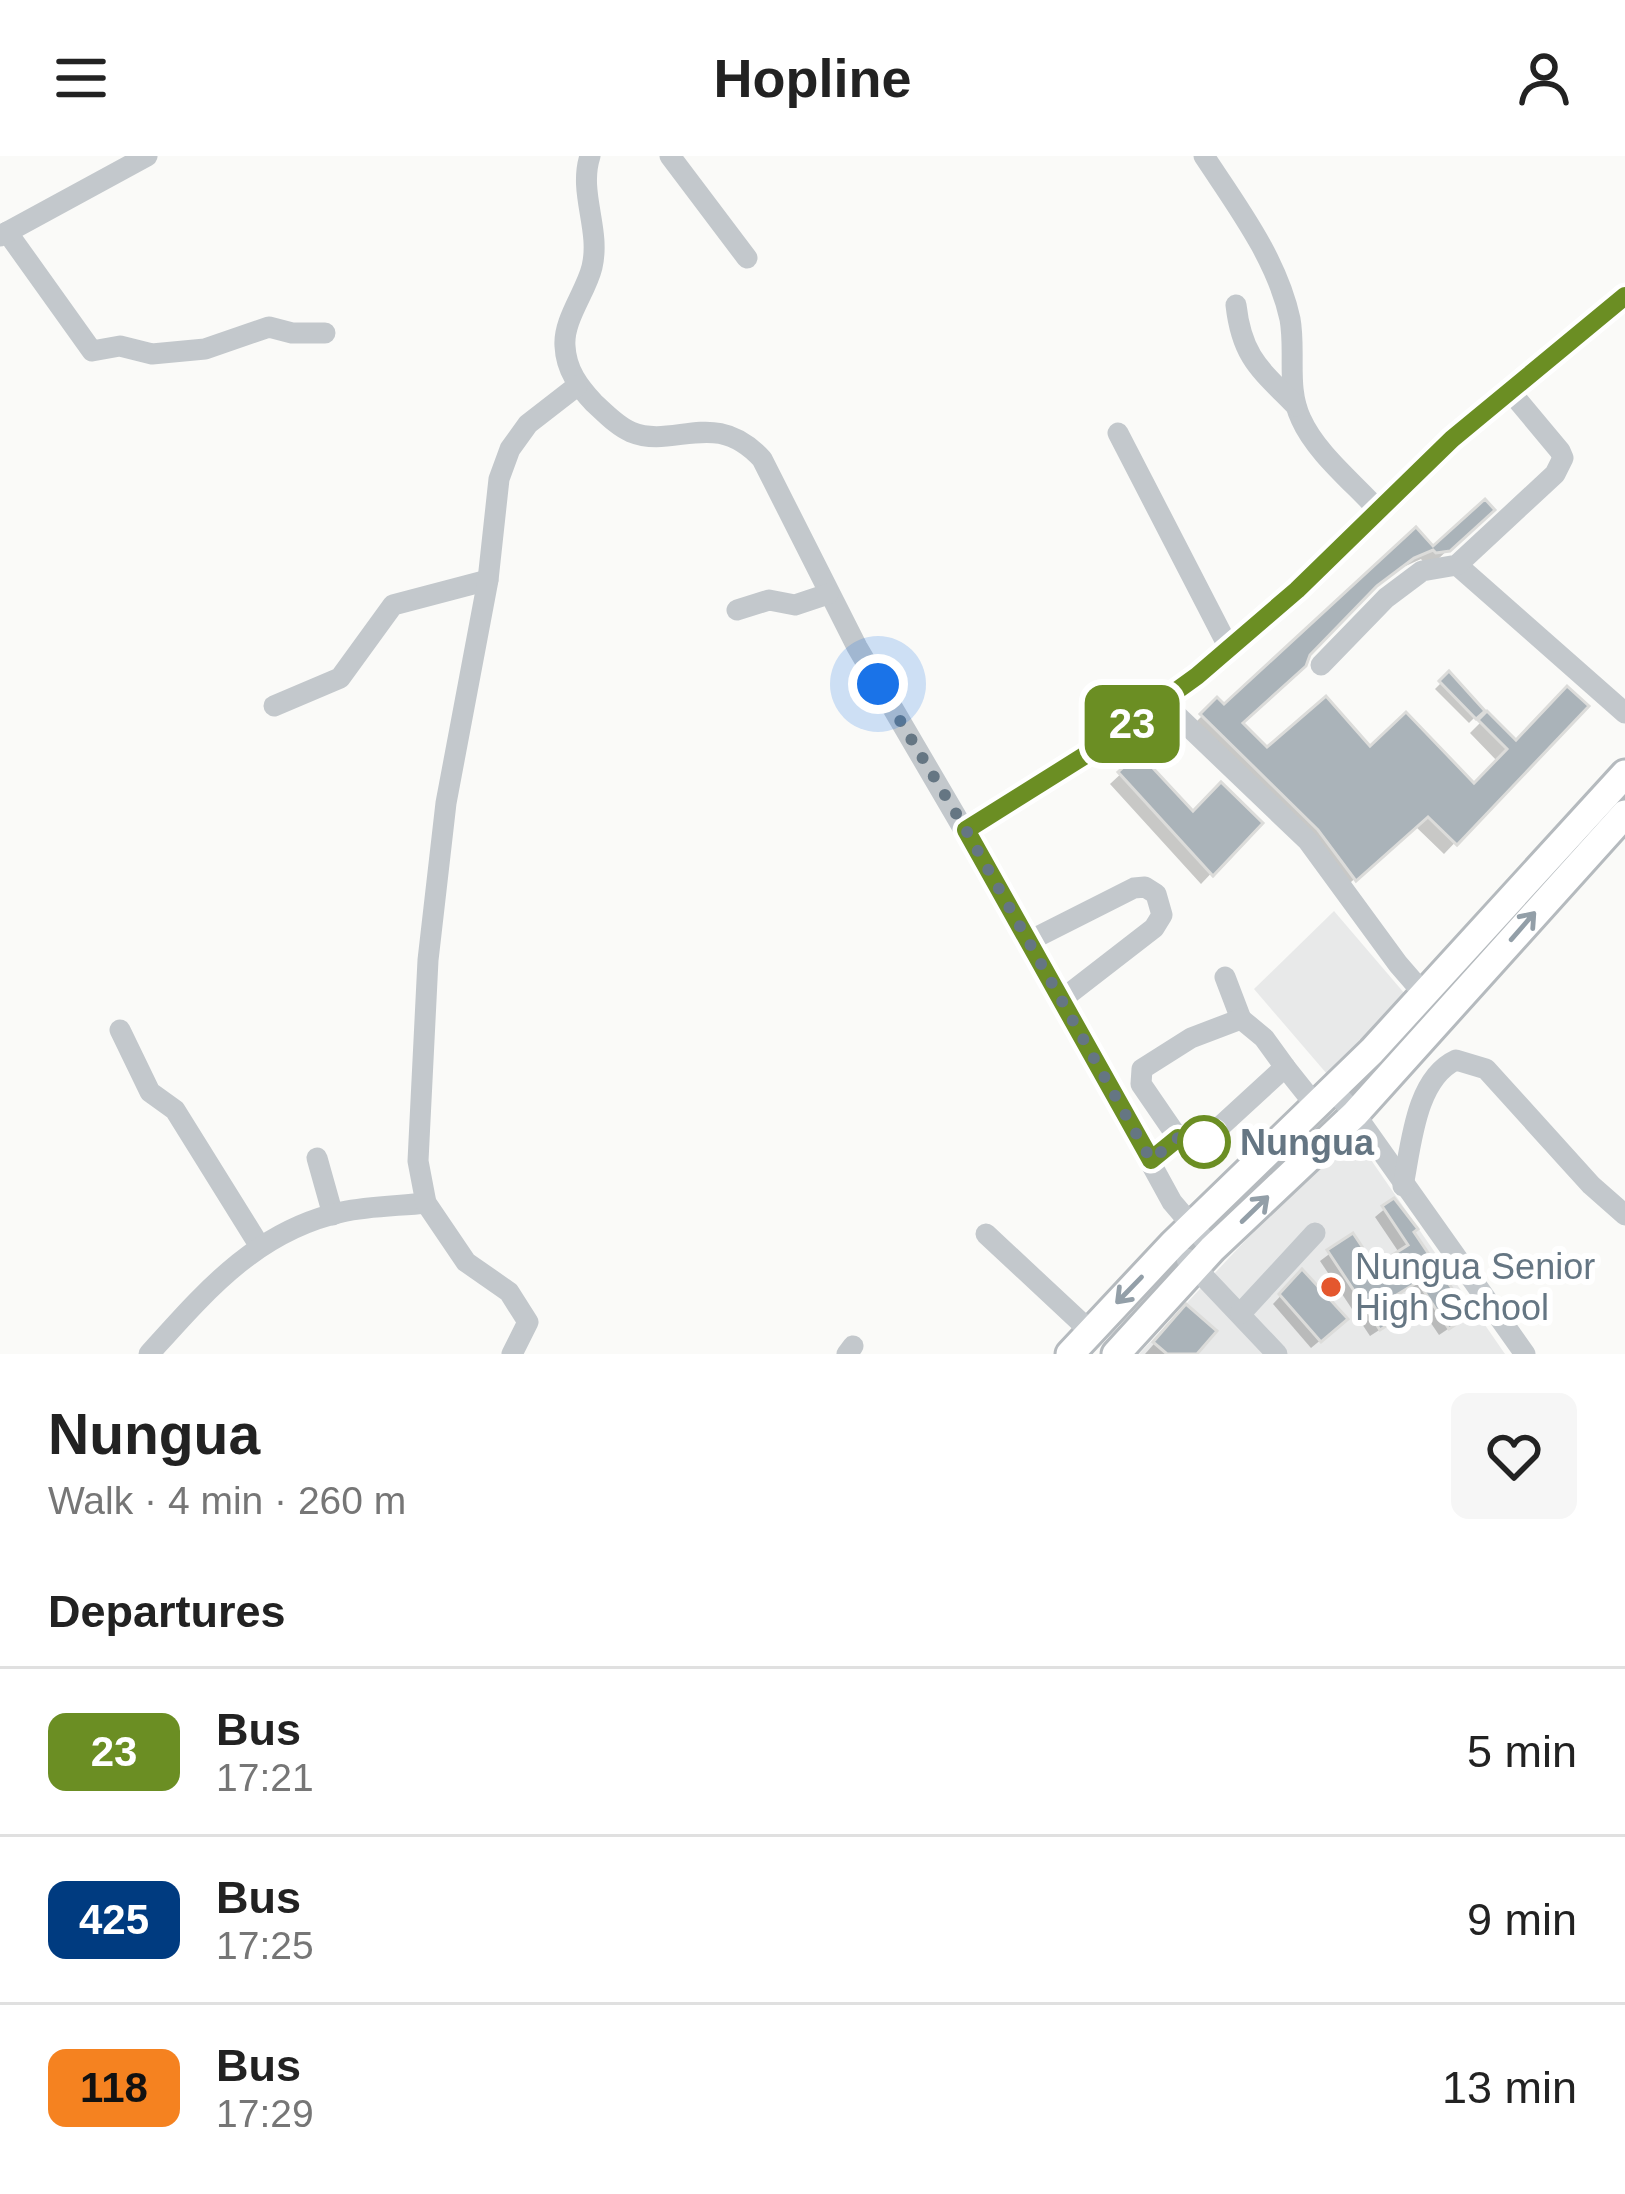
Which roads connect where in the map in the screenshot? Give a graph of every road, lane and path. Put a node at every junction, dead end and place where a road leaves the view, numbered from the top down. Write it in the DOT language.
graph roads {
  1 [pos="147,156"];
  2 [pos="590,156"];
  3 [pos="670,156"];
  4 [pos="1204,156"];
  5 [pos="3,234"];
  6 [pos="747,258"];
  7 [pos="1625,296"];
  8 [pos="1236,305"];
  9 [pos="326,333"];
  10 [pos="577,386"];
  11 [pos="1510,391"];
  12 [pos="1297,407"];
  13 [pos="1118,433"];
  14 [pos="1378,511"];
  15 [pos="1457,565"];
  16 [pos="488,580"];
  17 [pos="828,594"];
  18 [pos="737,610"];
  19 [pos="1230,650"];
  20 [pos="1321,665"];
  21 [pos="1164,703"];
  22 [pos="274,706"];
  23 [pos="1625,713"];
  24 [pos="1625,774"];
  25 [pos="1625,814"];
  26 [pos="966,830"];
  27 [pos="1029,941"];
  28 [pos="1226,977"];
  29 [pos="1424,994"];
  30 [pos="1061,1000"];
  31 [pos="1241,1019"];
  32 [pos="120,1030"];
  33 [pos="1285,1066"];
  34 [pos="1325,1098"];
  35 [pos="1354,1114"];
  36 [pos="1178,1138"];
  37 [pos="316,1158"];
  38 [pos="1151,1160"];
  39 [pos="1403,1186"];
  40 [pos="426,1203"];
  41 [pos="333,1214"];
  42 [pos="1625,1215"];
  43 [pos="1315,1233"];
  44 [pos="986,1234"];
  45 [pos="1182,1236"];
  46 [pos="259,1245"];
  47 [pos="1204,1258"];
  48 [pos="1241,1312"];
  49 [pos="1090,1331"];
  50 [pos="148,1354"];
  51 [pos="512,1354"];
  52 [pos="1070,1354"];
  53 [pos="1116,1354"];
  54 [pos="1277,1354"];
  55 [pos="1525,1354"];
  1 -- 5 [label="street"];
  2 -- 10 [label="street"];
  3 -- 6 [label="street"];
  4 -- 12 [label="street"];
  5 -- 9 [label="street"];
  7 -- 11 [label="street"];
  8 -- 12 [label="street"];
  10 -- 16 [label="street"];
  10 -- 17 [label="street"];
  11 -- 14 [label="street"];
  11 -- 15 [label="street"];
  12 -- 14 [label="street"];
  13 -- 19 [label="street"];
  14 -- 19 [label="street"];
  15 -- 20 [label="street"];
  15 -- 23 [label="street"];
  16 -- 22 [label="street"];
  16 -- 40 [label="street"];
  17 -- 18 [label="street"];
  17 -- 26 [label="street"];
  19 -- 21 [label="street"];
  21 -- 26 [label="street"];
  21 -- 29 [label="street"];
  24 -- 29 [label="main road"];
  35 -- 25 [label="main road, one-way"];
  26 -- 27 [label="street"];
  27 -- 30 [label="street"];
  27 -- 30 [label="street"];
  28 -- 31 [label="street"];
  29 -- 34 [label="main road"];
  30 -- 38 [label="street"];
  31 -- 33 [label="street"];
  31 -- 36 [label="street"];
  32 -- 46 [label="street"];
  33 -- 34 [label="street"];
  33 -- 36 [label="street"];
  34 -- 35 [label="street"];
  34 -- 45 [label="main road"];
  35 -- 39 [label="street"];
  47 -- 35 [label="main road, one-way"];
  36 -- 38 [label="street"];
  37 -- 41 [label="street"];
  38 -- 45 [label="street"];
  39 -- 42 [label="street"];
  39 -- 55 [label="street"];
  40 -- 41 [label="street"];
  40 -- 51 [label="street"];
  41 -- 46 [label="street"];
  43 -- 48 [label="street"];
  44 -- 49 [label="street"];
  45 -- 47 [label="street"];
  45 -- 49 [label="main road, one-way"];
  46 -- 50 [label="street"];
  47 -- 48 [label="street"];
  47 -- 53 [label="main road"];
  48 -- 54 [label="street"];
  49 -- 52 [label="main road"];
}
